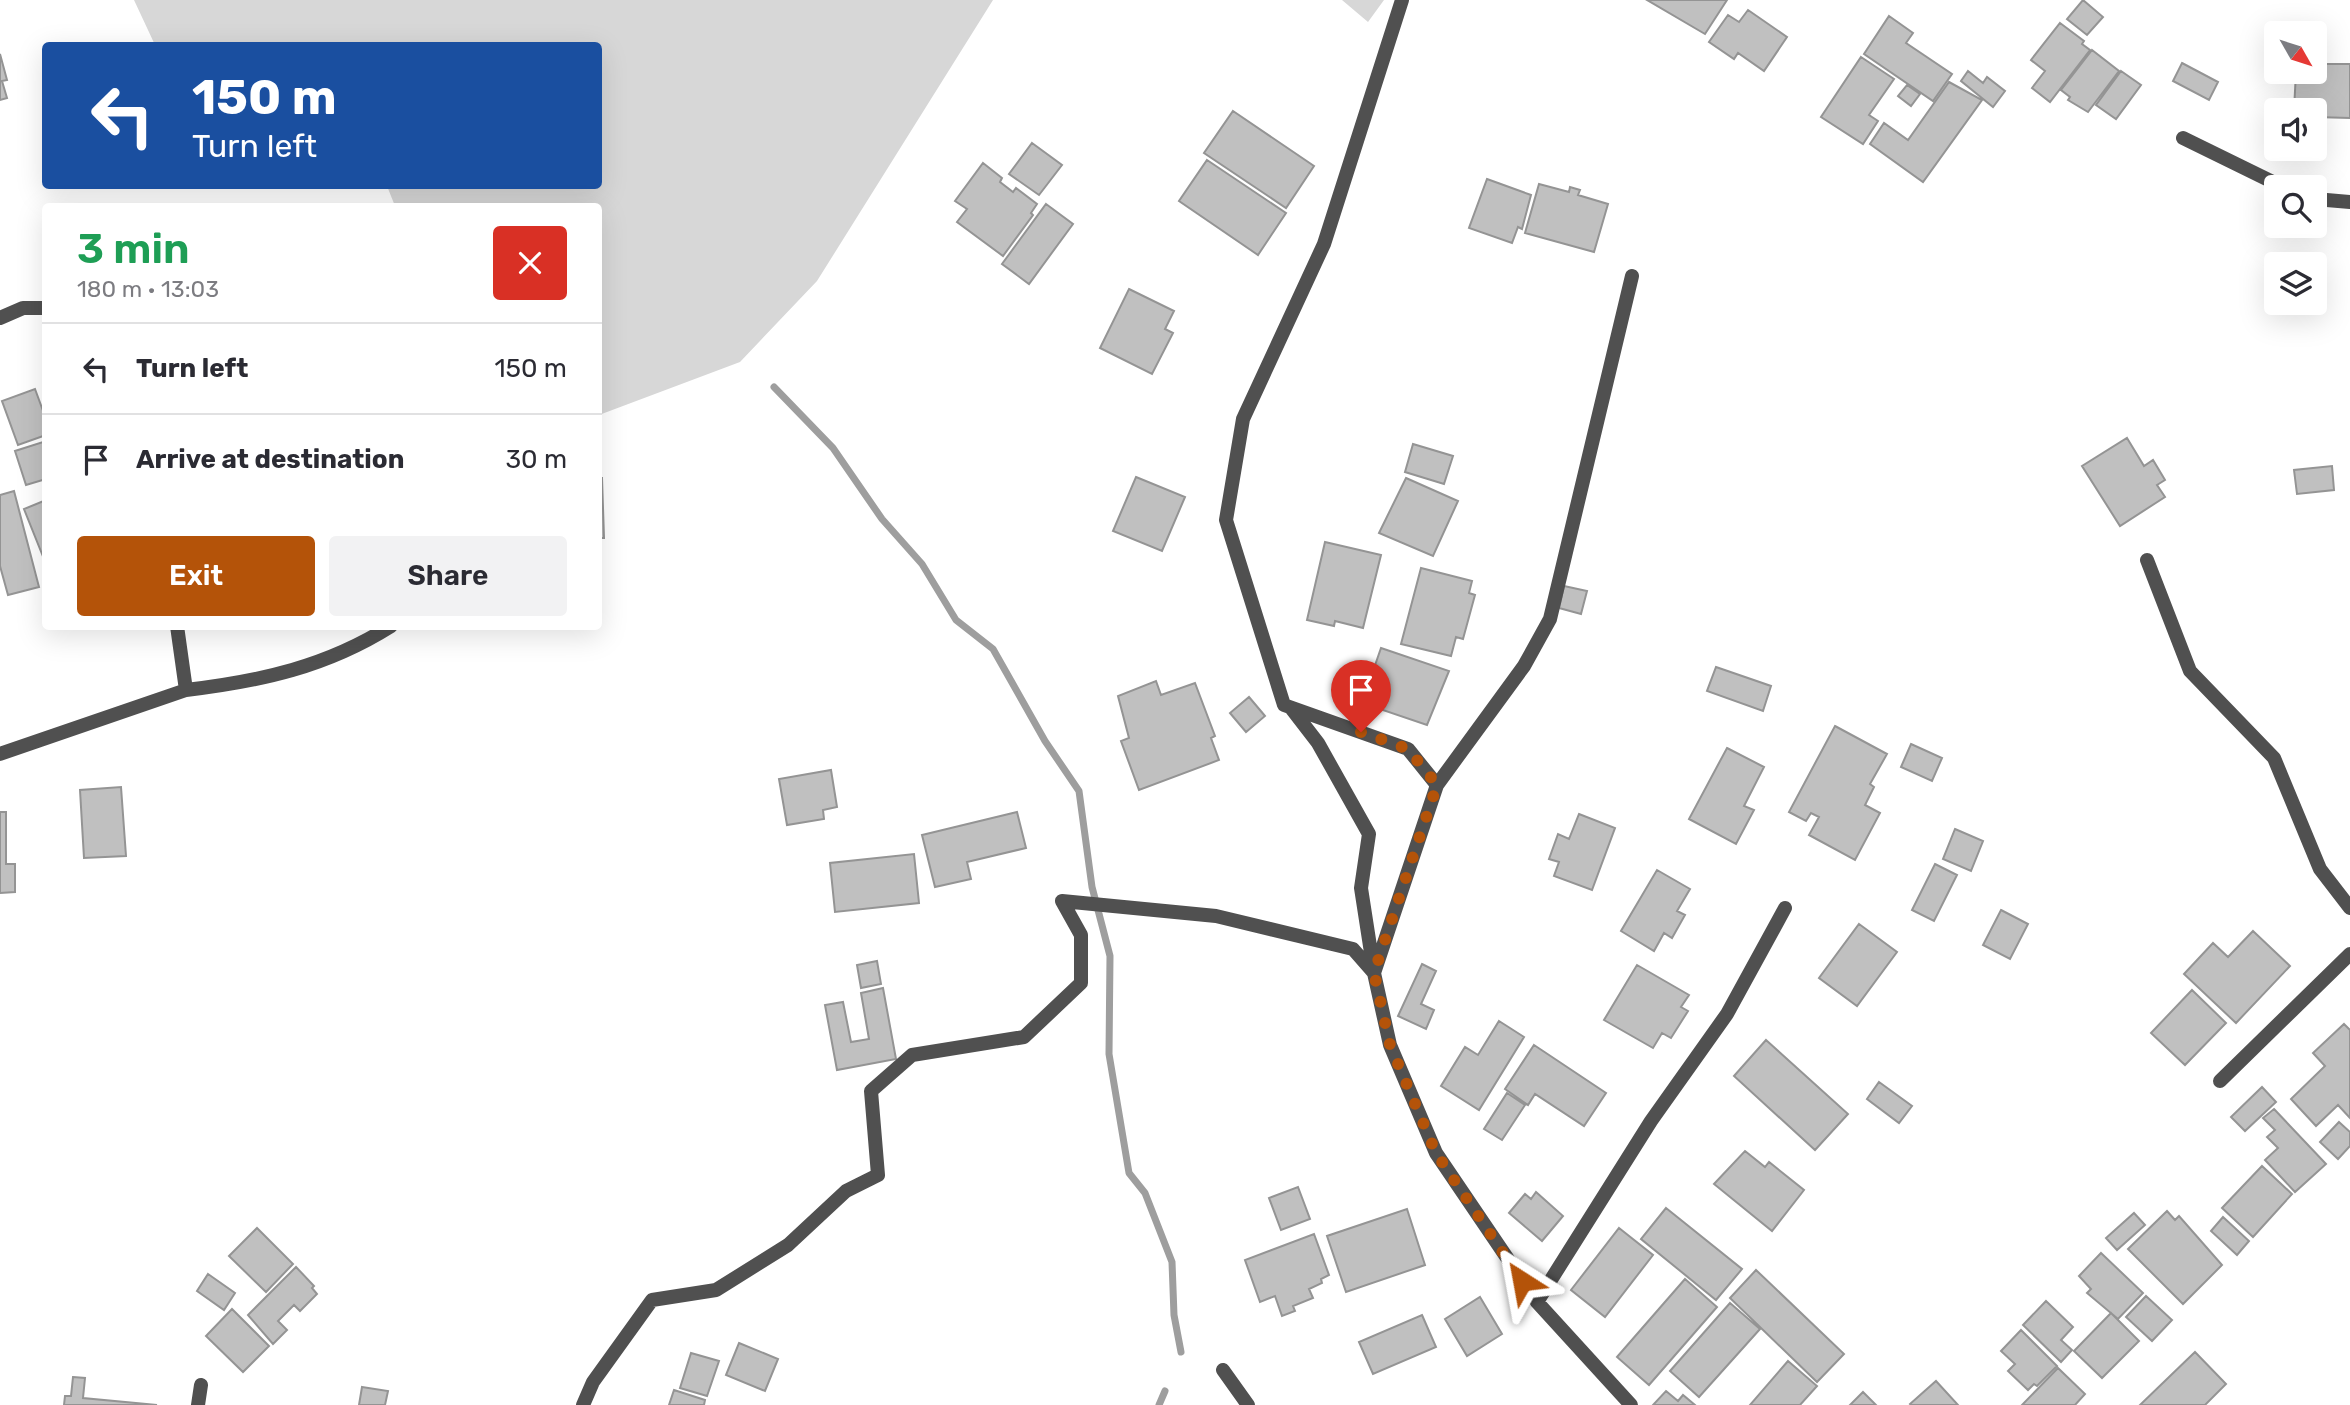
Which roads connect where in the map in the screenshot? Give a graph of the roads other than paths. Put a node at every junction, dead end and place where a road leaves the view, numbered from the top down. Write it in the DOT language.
graph roads {
  1 [pos="1402,0"];
  2 [pos="2183,138"];
  3 [pos="2264,178"];
  4 [pos="2327,200"];
  5 [pos="2350,202"];
  6 [pos="1632,276"];
  7 [pos="42,308"];
  8 [pos="0,318"];
  9 [pos="2147,559"];
  10 [pos="178,630"];
  11 [pos="385,630"];
  12 [pos="186,691"];
  13 [pos="1291,708"];
  14 [pos="0,754"];
  15 [pos="1437,785"];
  16 [pos="1785,908"];
  17 [pos="2350,908"];
  18 [pos="2350,954"];
  19 [pos="1374,973"];
  20 [pos="2220,1081"];
  21 [pos="1537,1302"];
  22 [pos="1223,1370"];
  23 [pos="201,1385"];
  24 [pos="198,1405"];
  25 [pos="583,1405"];
  26 [pos="1248,1405"];
  27 [pos="1631,1405"];
  1 -- 13 [label="street"];
  2 -- 3 [label="street"];
  4 -- 5 [label="street"];
  6 -- 15 [label="street"];
  7 -- 8 [label="street"];
  9 -- 17 [label="street"];
  10 -- 12 [label="street"];
  11 -- 12 [label="street"];
  12 -- 14 [label="street"];
  13 -- 15 [label="street"];
  13 -- 19 [label="street"];
  15 -- 19 [label="street"];
  16 -- 21 [label="street"];
  18 -- 20 [label="street"];
  19 -- 21 [label="street"];
  19 -- 25 [label="street"];
  21 -- 27 [label="street"];
  22 -- 26 [label="street"];
  23 -- 24 [label="street"];
}
